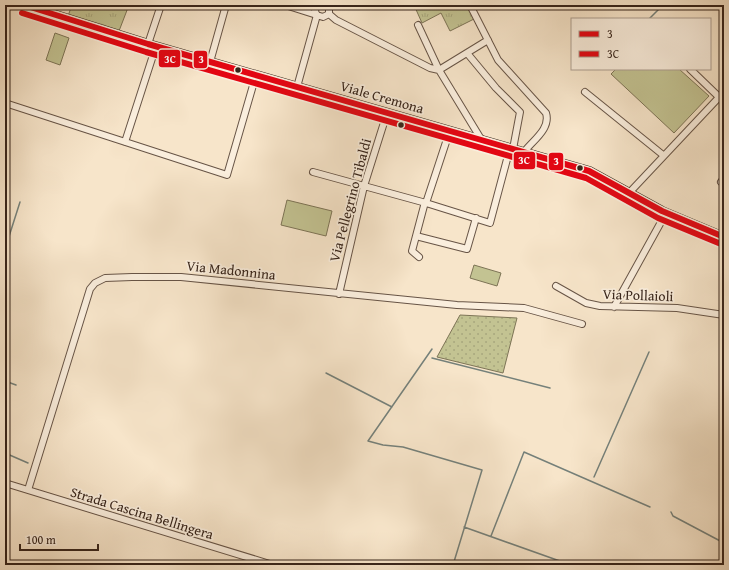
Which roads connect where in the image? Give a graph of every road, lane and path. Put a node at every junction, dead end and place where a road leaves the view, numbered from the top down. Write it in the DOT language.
graph roads {
  1 [pos="24,5"];
  2 [pos="161,5"];
  3 [pos="226,5"];
  4 [pos="285,5"];
  5 [pos="316,5"];
  6 [pos="330,5"];
  7 [pos="721,5"];
  8 [pos="724,8"];
  9 [pos="472,9"];
  10 [pos="329,14"];
  11 [pos="317,15"];
  12 [pos="418,25"];
  13 [pos="488,40"];
  14 [pos="152,45"];
  15 [pos="467,53"];
  16 [pos="210,62"];
  17 [pos="438,70"];
  18 [pos="691,70"];
  19 [pos="256,75"];
  20 [pos="297,87"];
  21 [pos="585,92"];
  22 [pos="722,95"];
  23 [pos="5,103"];
  24 [pos="387,113"];
  25 [pos="450,130"];
  26 [pos="480,139"];
  27 [pos="125,142"];
  28 [pos="511,148"];
  29 [pos="524,152"];
  30 [pos="663,155"];
  31 [pos="313,172"];
  32 [pos="364,186"];
  33 [pos="629,193"];
  34 [pos="426,203"];
  35 [pos="666,213"];
  36 [pos="476,218"];
  37 [pos="416,236"];
  38 [pos="724,237"];
  39 [pos="418,257"];
  40 [pos="556,286"];
  41 [pos="339,294"];
  42 [pos="614,308"];
  43 [pos="724,315"];
  44 [pos="582,324"];
  45 [pos="5,483"];
  46 [pos="28,490"];
  47 [pos="273,565"];
  1 -- 14 [label="main road, Viale Cremona"];
  2 -- 14 [label="street"];
  3 -- 16 [label="street"];
  4 -- 11 [label="street"];
  5 -- 11 [label="street"];
  6 -- 10 [label="street"];
  7 -- 8 [label="street"];
  9 -- 13 [label="street"];
  10 -- 11 [label="street"];
  10 -- 17 [label="street"];
  11 -- 20 [label="street"];
  12 -- 17 [label="street"];
  13 -- 15 [label="street"];
  13 -- 29 [label="street"];
  14 -- 16 [label="main road, Viale Cremona"];
  14 -- 27 [label="street"];
  15 -- 17 [label="street"];
  15 -- 28 [label="street"];
  16 -- 19 [label="main road, Viale Cremona"];
  17 -- 26 [label="street"];
  18 -- 22 [label="street"];
  19 -- 20 [label="main road, Viale Cremona"];
  19 -- 27 [label="street"];
  20 -- 24 [label="main road, Viale Cremona"];
  21 -- 30 [label="street"];
  22 -- 30 [label="street"];
  23 -- 27 [label="street"];
  24 -- 25 [label="main road, Viale Cremona"];
  24 -- 32 [label="street, Via Pellegrino Tibaldi"];
  25 -- 26 [label="main road, Viale Cremona"];
  25 -- 34 [label="street"];
  26 -- 28 [label="main road, Viale Cremona"];
  28 -- 29 [label="main road, Viale Cremona"];
  28 -- 36 [label="street"];
  29 -- 33 [label="main road, Viale Cremona"];
  30 -- 33 [label="street"];
  31 -- 32 [label="street"];
  32 -- 34 [label="street"];
  32 -- 41 [label="street, Via Pellegrino Tibaldi"];
  33 -- 35 [label="main road, Viale Cremona"];
  34 -- 36 [label="street"];
  34 -- 37 [label="street"];
  35 -- 38 [label="main road, Viale Cremona"];
  35 -- 42 [label="street"];
  36 -- 37 [label="street"];
  37 -- 39 [label="street"];
  40 -- 42 [label="street, Via Pollaioli"];
  41 -- 44 [label="street, Via Madonnina"];
  41 -- 46 [label="street, Via Madonnina"];
  42 -- 43 [label="street, Via Pollaioli"];
  45 -- 46 [label="street, Strada Cascina Bellingera"];
  46 -- 47 [label="street, Strada Cascina Bellingera"];
}
